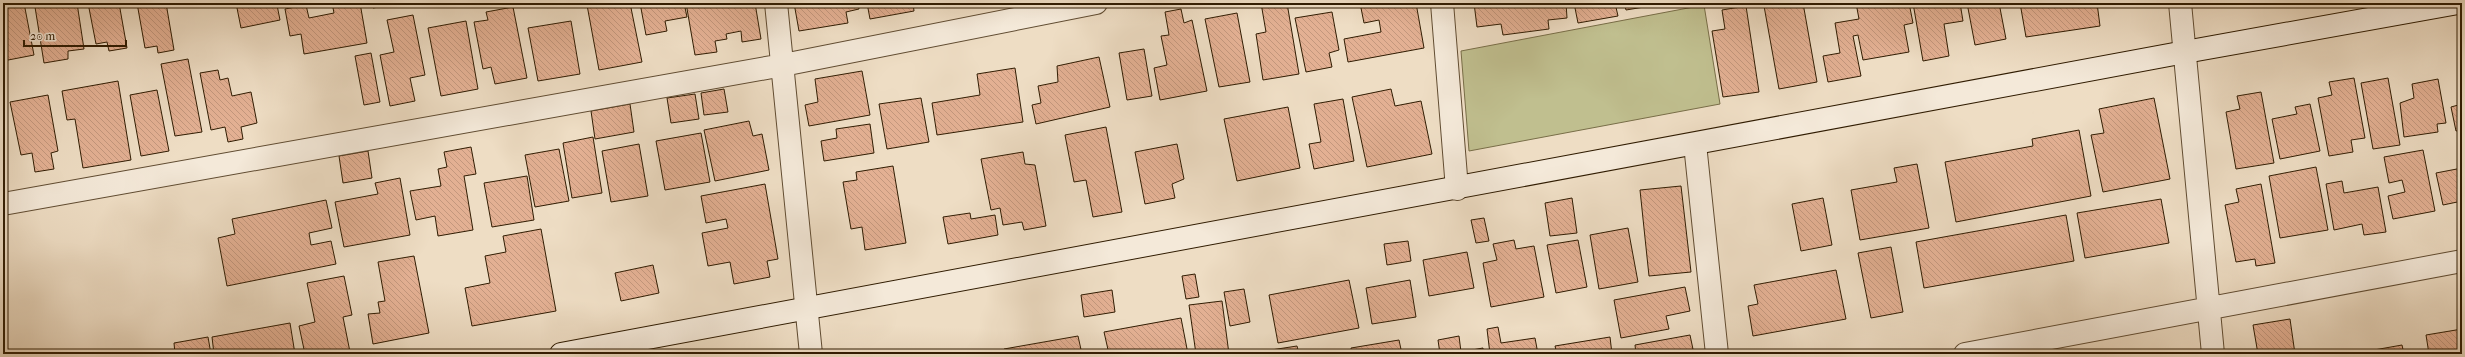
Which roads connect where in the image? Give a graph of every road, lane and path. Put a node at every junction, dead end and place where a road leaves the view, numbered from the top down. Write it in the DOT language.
graph roads {
  1 [pos="776,3"];
  2 [pos="1096,3"];
  3 [pos="1442,3"];
  4 [pos="2180,3"];
  5 [pos="2458,3"];
  6 [pos="2184,52"];
  7 [pos="783,65"];
  8 [pos="1695,144"];
  9 [pos="1457,189"];
  10 [pos="3,204"];
  11 [pos="2462,261"];
  12 [pos="806,308"];
  13 [pos="2208,310"];
  14 [pos="561,354"];
  15 [pos="811,354"];
  16 [pos="1717,354"];
  17 [pos="1965,354"];
  18 [pos="2213,354"];
  1 -- 7 [label="street"];
  2 -- 7 [label="street"];
  3 -- 9 [label="street"];
  4 -- 6 [label="street"];
  5 -- 6 [label="street"];
  6 -- 8 [label="street"];
  6 -- 13 [label="street"];
  7 -- 10 [label="street"];
  7 -- 12 [label="street"];
  8 -- 9 [label="street"];
  8 -- 16 [label="street"];
  9 -- 12 [label="street"];
  11 -- 13 [label="street"];
  12 -- 14 [label="street"];
  12 -- 15 [label="street"];
  13 -- 17 [label="street"];
  13 -- 18 [label="street"];
}
